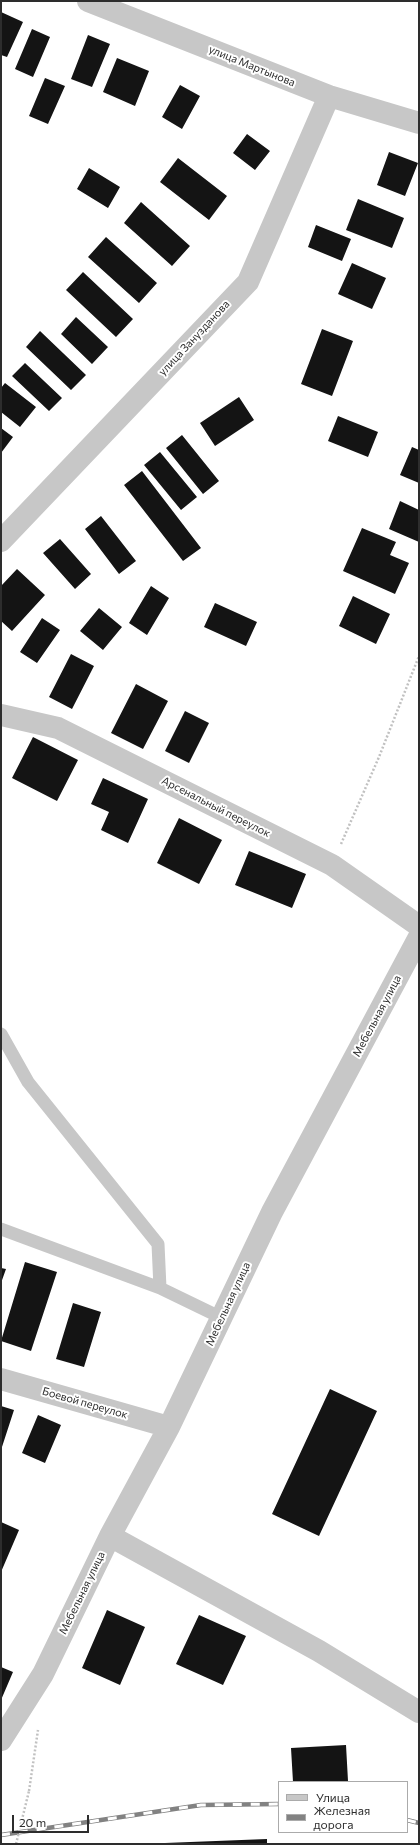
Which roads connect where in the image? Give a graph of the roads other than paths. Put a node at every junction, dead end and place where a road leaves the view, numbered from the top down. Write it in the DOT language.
graph roads {
  1 [pos="88,1"];
  2 [pos="329,96"];
  3 [pos="419,123"];
  4 [pos="1,541"];
  5 [pos="1,715"];
  6 [pos="419,926"];
  7 [pos="419,937"];
  8 [pos="1,1034"];
  9 [pos="1,1229"];
  10 [pos="160,1288"];
  11 [pos="222,1318"];
  12 [pos="1,1379"];
  13 [pos="169,1427"];
  14 [pos="110,1536"];
  15 [pos="419,1712"];
  16 [pos="1,1740"];
  1 -- 2 [label="street, улица Мартынова"];
  2 -- 3 [label="street, улица Мартынова"];
  2 -- 4 [label="street, улица Занузданова"];
  5 -- 6 [label="street, Арсенальный переулок"];
  7 -- 11 [label="street, Мебельная улица"];
  8 -- 10 [label="lane"];
  9 -- 10 [label="lane"];
  10 -- 11 [label="lane"];
  11 -- 13 [label="street, Мебельная улица"];
  12 -- 13 [label="street, Боевой переулок"];
  13 -- 14 [label="street, Мебельная улица"];
  14 -- 15 [label="street"];
  14 -- 16 [label="street, Мебельная улица"];
}
